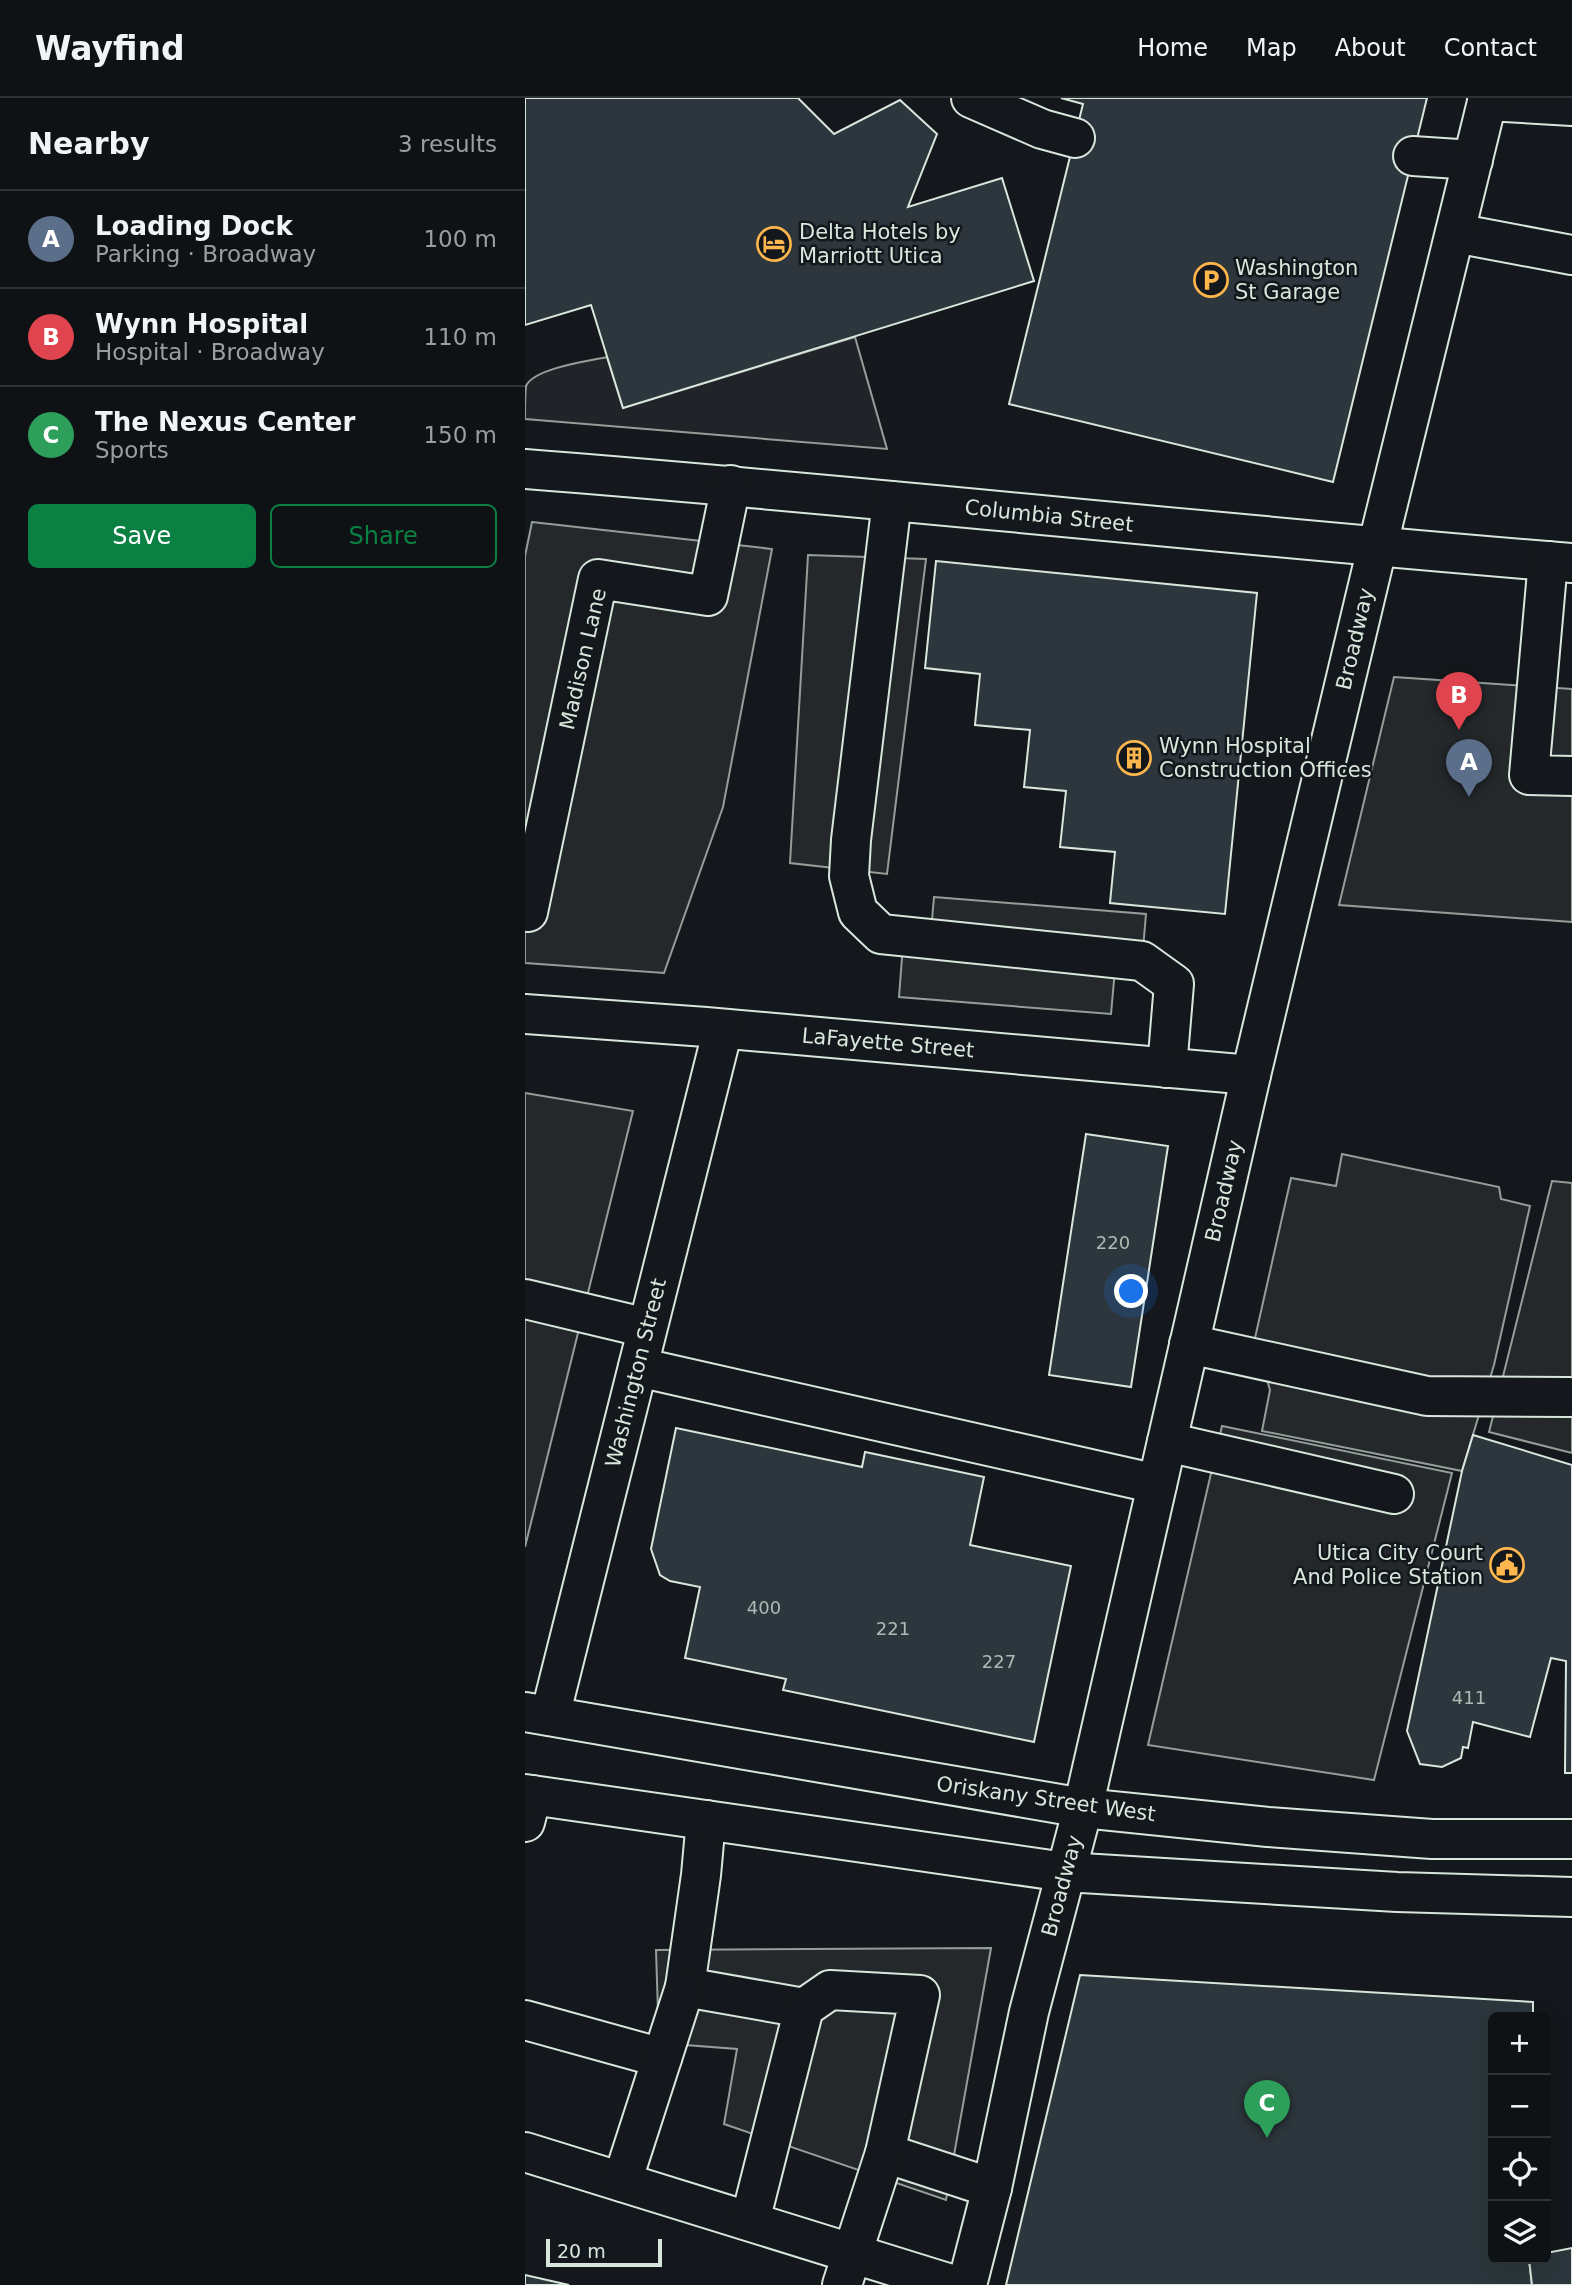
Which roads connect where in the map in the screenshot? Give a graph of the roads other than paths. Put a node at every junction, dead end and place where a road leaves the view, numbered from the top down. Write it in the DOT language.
graph roads {
  1 [pos="971,98"];
  2 [pos="1488,99"];
  3 [pos="1572,106"];
  4 [pos="1075,138"];
  5 [pos="1413,156"];
  6 [pos="1473,160"];
  7 [pos="1455,233"];
  8 [pos="1572,255"];
  9 [pos="525,469"];
  10 [pos="731,485"];
  11 [pos="892,501"];
  12 [pos="1377,548"];
  13 [pos="1560,562"];
  14 [pos="1572,776"];
  15 [pos="525,911"];
  16 [pos="525,1014"];
  17 [pos="723,1029"];
  18 [pos="1167,1068"];
  19 [pos="1251,1075"];
  20 [pos="525,1299"];
  21 [pos="647,1328"];
  22 [pos="1189,1345"];
  23 [pos="638,1367"];
  24 [pos="1571,1390"];
  25 [pos="1167,1442"];
  26 [pos="1157,1484"];
  27 [pos="1394,1494"];
  28 [pos="538,1714"];
  29 [pos="527,1804"];
  30 [pos="1083,1808"];
  31 [pos="706,1820"];
  32 [pos="1572,1839"];
  33 [pos="1065,1872"];
  34 [pos="1572,1897"];
  35 [pos="685,1987"];
  36 [pos="804,2008"];
  37 [pos="525,2020"];
  38 [pos="661,2058"];
  39 [pos="525,2152"];
  40 [pos="885,2153"];
  41 [pos="622,2182"];
  42 [pos="992,2188"];
  43 [pos="750,2221"];
  44 [pos="847,2269"];
  45 [pos="954,2285"];
  46 [pos="967,2285"];
  1 -- 4 [label="street"];
  2 -- 3 [label="street"];
  2 -- 6 [label="street, Broadway"];
  5 -- 6 [label="street"];
  6 -- 7 [label="street, Broadway"];
  7 -- 8 [label="street"];
  7 -- 12 [label="street, Broadway"];
  9 -- 10 [label="street, Columbia Street"];
  10 -- 11 [label="street, Columbia Street"];
  10 -- 15 [label="street, Madison Lane"];
  11 -- 12 [label="street, Columbia Street"];
  11 -- 18 [label="street"];
  12 -- 13 [label="street, Columbia Street"];
  12 -- 19 [label="street, Broadway"];
  13 -- 14 [label="street"];
  16 -- 17 [label="street, LaFayette Street"];
  17 -- 18 [label="street, LaFayette Street"];
  17 -- 21 [label="street, Washington Street"];
  18 -- 19 [label="street, LaFayette Street"];
  19 -- 22 [label="street, Broadway"];
  20 -- 21 [label="street"];
  21 -- 23 [label="street, Washington Street"];
  22 -- 24 [label="street"];
  22 -- 25 [label="street, Broadway"];
  23 -- 26 [label="street"];
  23 -- 28 [label="street, Washington Street"];
  25 -- 26 [label="street, Broadway"];
  25 -- 27 [label="street"];
  26 -- 30 [label="street, Broadway"];
  28 -- 30 [label="street, Oriskany Street West"];
  29 -- 31 [label="street"];
  30 -- 32 [label="street, Oriskany Street West"];
  30 -- 33 [label="street, Broadway"];
  31 -- 33 [label="street"];
  31 -- 35 [label="street"];
  33 -- 34 [label="street"];
  33 -- 42 [label="street, Broadway"];
  35 -- 36 [label="street"];
  35 -- 38 [label="street"];
  36 -- 40 [label="street"];
  36 -- 43 [label="street"];
  37 -- 38 [label="street"];
  38 -- 41 [label="street"];
  39 -- 41 [label="street"];
  40 -- 42 [label="street"];
  40 -- 44 [label="street"];
  41 -- 43 [label="street"];
  42 -- 46 [label="street, Broadway"];
  43 -- 44 [label="street"];
  44 -- 45 [label="street"];
}
